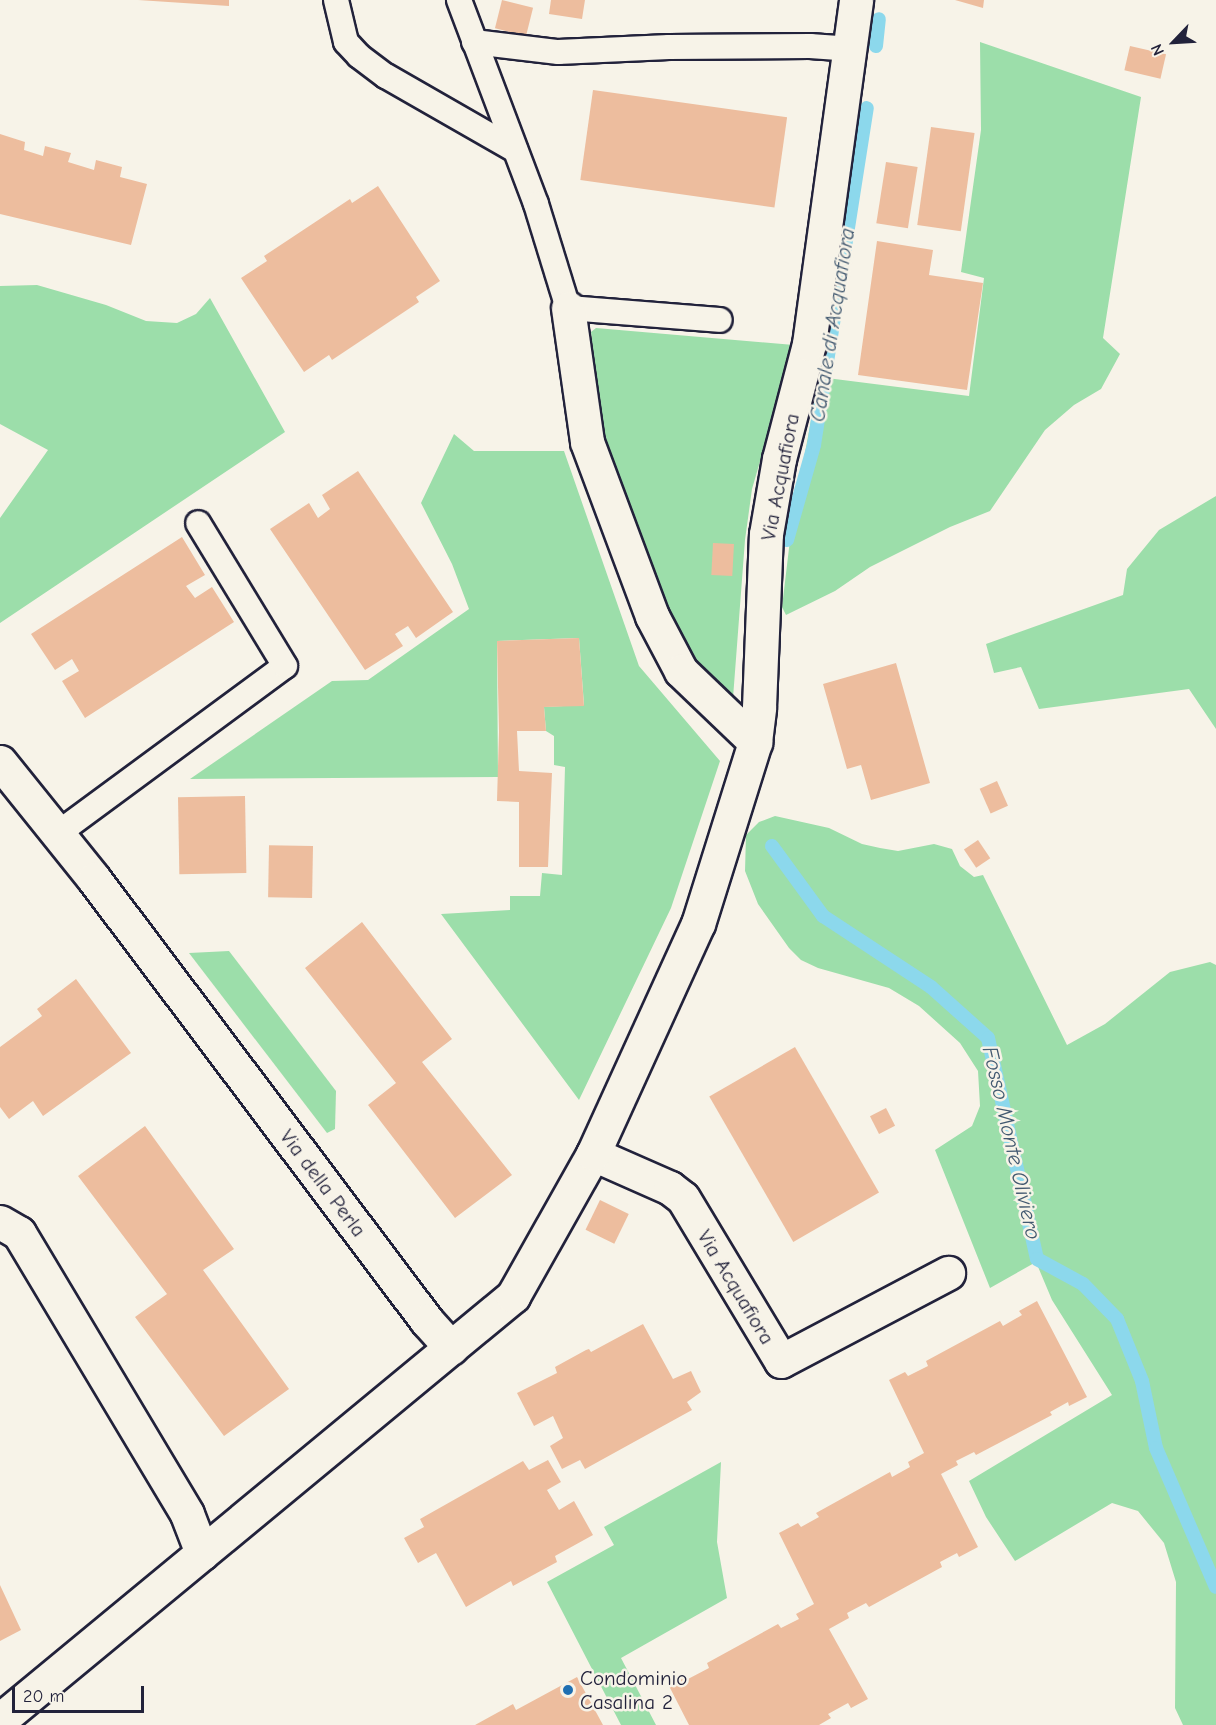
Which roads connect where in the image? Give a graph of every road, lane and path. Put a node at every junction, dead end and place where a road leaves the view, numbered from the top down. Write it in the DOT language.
graph roads {
  1 [pos="336,0"];
  2 [pos="459,0"];
  3 [pos="856,0"];
  4 [pos="474,42"];
  5 [pos="849,48"];
  6 [pos="514,150"];
  7 [pos="568,308"];
  8 [pos="720,320"];
  9 [pos="198,523"];
  10 [pos="754,742"];
  11 [pos="0,762"];
  12 [pos="57,834"];
  13 [pos="593,1154"];
  14 [pos="0,1222"];
  15 [pos="948,1273"];
  16 [pos="451,1348"];
  17 [pos="202,1553"];
  18 [pos="0,1720"];
  1 -- 6 [label="lane"];
  2 -- 4 [label="lane"];
  3 -- 5 [label="street, Via Acquafiora"];
  4 -- 5 [label="lane"];
  4 -- 6 [label="lane"];
  5 -- 10 [label="street, Via Acquafiora"];
  6 -- 7 [label="lane"];
  7 -- 8 [label="lane"];
  7 -- 10 [label="street"];
  9 -- 12 [label="lane"];
  10 -- 13 [label="street, Via Acquafiora"];
  11 -- 12 [label="street, Via della Perla"];
  12 -- 16 [label="street, Via della Perla"];
  13 -- 15 [label="street, Via Acquafiora"];
  13 -- 16 [label="street, Via Acquafiora"];
  14 -- 17 [label="street"];
  16 -- 17 [label="street"];
  17 -- 18 [label="street"];
}
